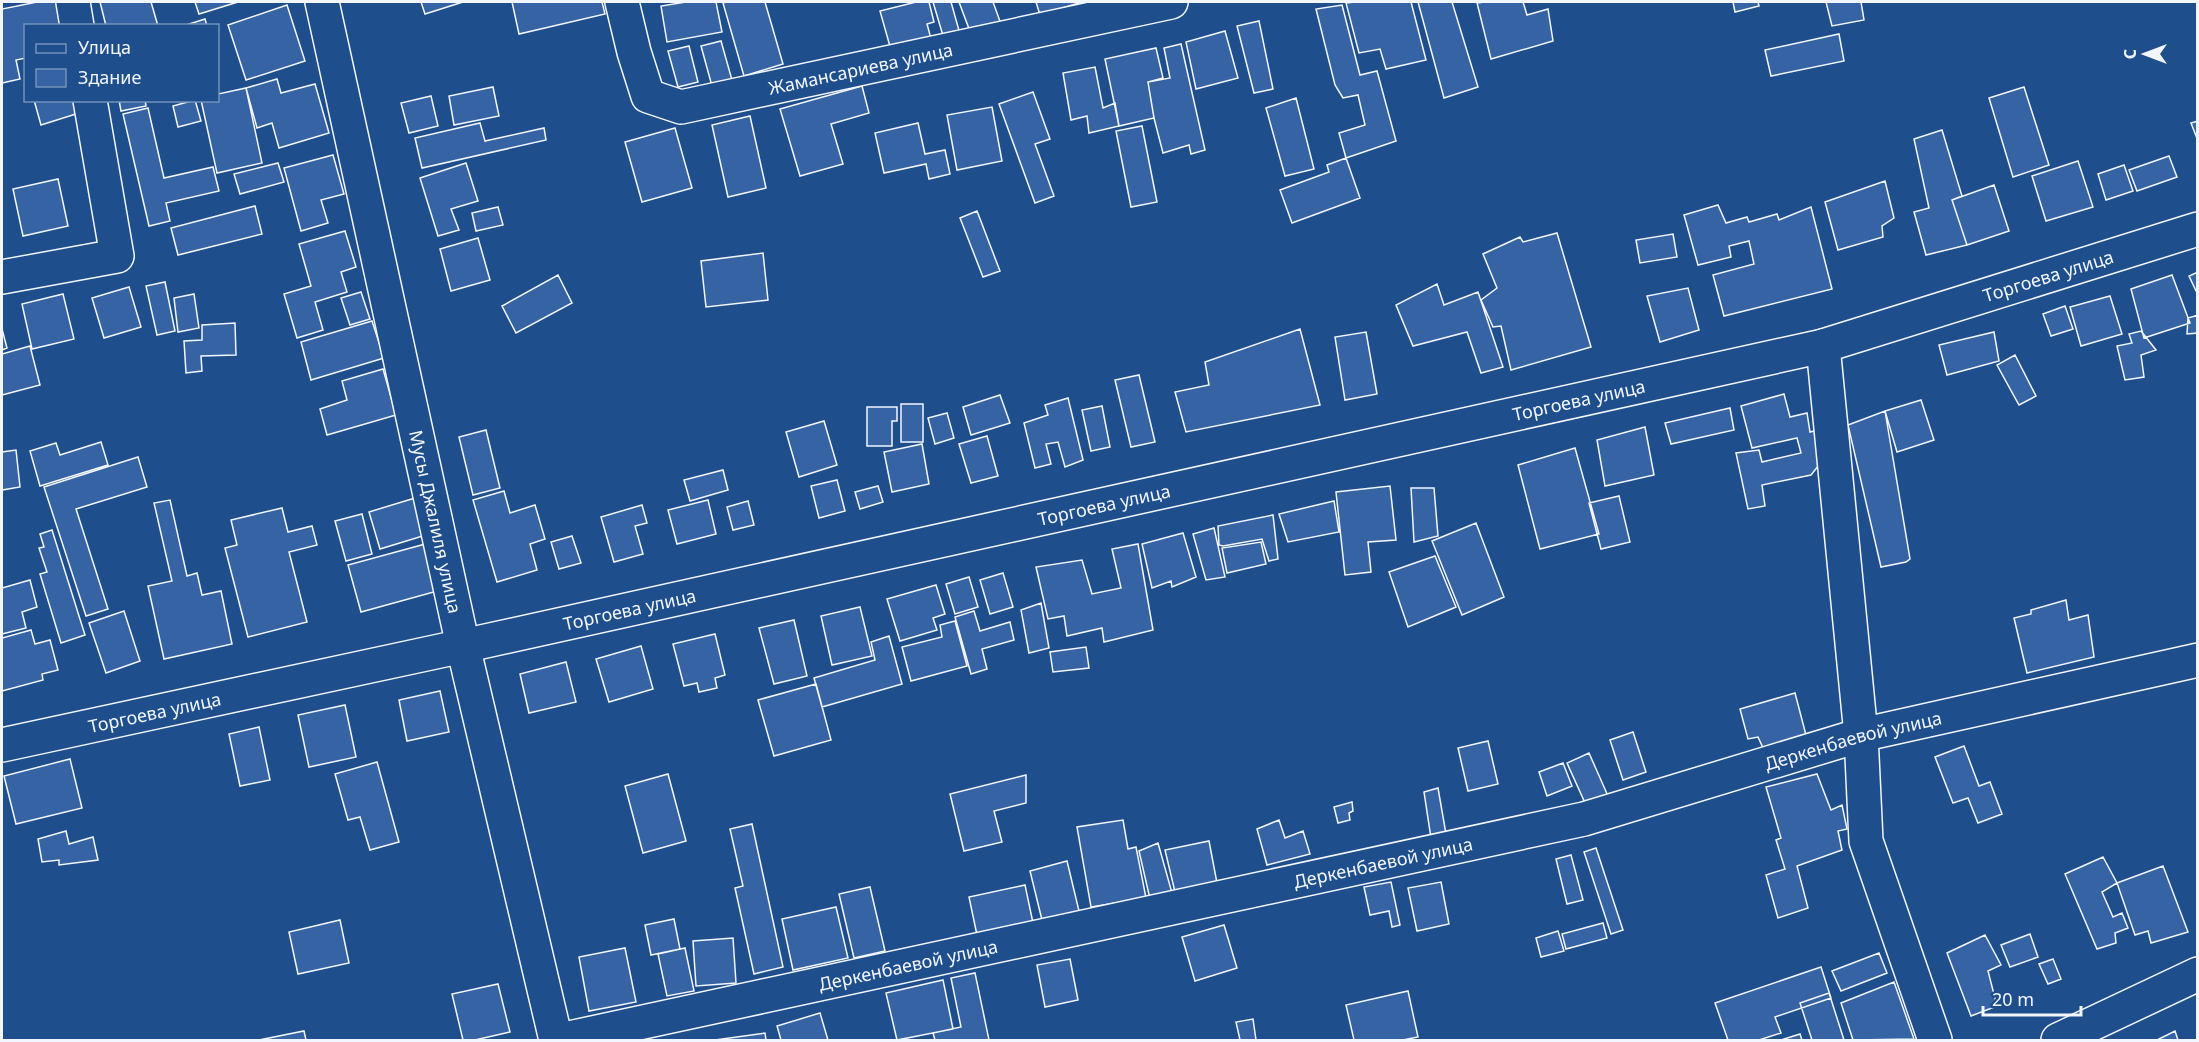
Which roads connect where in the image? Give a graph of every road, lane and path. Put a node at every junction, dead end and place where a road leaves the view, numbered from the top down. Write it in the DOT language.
graph roads {
  1 [pos="73,2"];
  2 [pos="322,2"];
  3 [pos="622,2"];
  4 [pos="1171,2"];
  5 [pos="77,24"];
  6 [pos="90,102"];
  7 [pos="2198,229"];
  8 [pos="2,277"];
  9 [pos="1822,346"];
  10 [pos="463,646"];
  11 [pos="2198,660"];
  12 [pos="1861,735"];
  13 [pos="2,745"];
  14 [pos="2198,974"];
  15 [pos="558,1041"];
  16 [pos="1935,1041"];
  17 [pos="2058,1041"];
  1 -- 5 [label="street"];
  2 -- 10 [label="street, Мусы Джалиля улица"];
  3 -- 4 [label="street, Жамансариева улица"];
  6 -- 8 [label="street"];
  7 -- 9 [label="street, Торгоева улица"];
  9 -- 10 [label="street, Торгоева улица"];
  9 -- 12 [label="street"];
  10 -- 13 [label="street, Торгоева улица"];
  10 -- 15 [label="street, Мусы Джалиля улица"];
  11 -- 12 [label="street, Деркенбаевой улица"];
  12 -- 15 [label="street, Деркенбаевой улица"];
  12 -- 16 [label="street"];
  14 -- 17 [label="street"];
}
